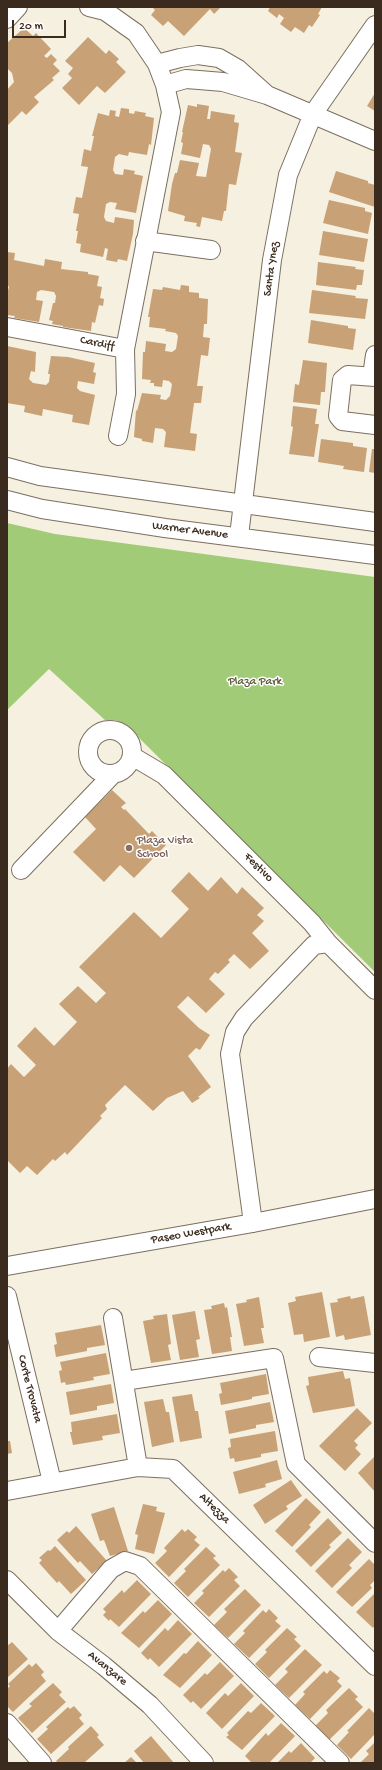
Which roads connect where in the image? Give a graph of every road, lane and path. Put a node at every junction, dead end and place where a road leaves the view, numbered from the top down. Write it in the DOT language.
graph roads {
  1 [pos="18,7"];
  2 [pos="101,8"];
  3 [pos="7,19"];
  4 [pos="375,25"];
  5 [pos="198,55"];
  6 [pos="157,64"];
  7 [pos="199,80"];
  8 [pos="164,86"];
  9 [pos="267,95"];
  10 [pos="313,114"];
  11 [pos="375,142"];
  12 [pos="145,241"];
  13 [pos="211,250"];
  14 [pos="7,327"];
  15 [pos="125,349"];
  16 [pos="375,355"];
  17 [pos="373,376"];
  18 [pos="375,425"];
  19 [pos="118,436"];
  20 [pos="7,468"];
  21 [pos="7,500"];
  22 [pos="243,503"];
  23 [pos="375,522"];
  24 [pos="239,536"];
  25 [pos="375,554"];
  26 [pos="132,756"];
  27 [pos="113,774"];
  28 [pos="21,870"];
  29 [pos="328,943"];
  30 [pos="375,990"];
  31 [pos="375,1198"];
  32 [pos="253,1223"];
  33 [pos="7,1266"];
  34 [pos="7,1296"];
  35 [pos="113,1318"];
  36 [pos="319,1357"];
  37 [pos="375,1363"];
  38 [pos="124,1381"];
  39 [pos="138,1467"];
  40 [pos="52,1482"];
  41 [pos="7,1491"];
  42 [pos="375,1543"];
  43 [pos="7,1580"];
  44 [pos="58,1631"];
  45 [pos="375,1666"];
  46 [pos="7,1723"];
  47 [pos="42,1763"];
  48 [pos="204,1763"];
  49 [pos="340,1763"];
  1 -- 3 [label="street"];
  2 -- 6 [label="street, Cardiff"];
  4 -- 10 [label="street, Santa Ynez"];
  5 -- 6 [label="street"];
  5 -- 7 [label="street"];
  5 -- 9 [label="street"];
  6 -- 8 [label="street, Cardiff"];
  7 -- 8 [label="street"];
  7 -- 9 [label="street"];
  8 -- 12 [label="street, Cardiff"];
  9 -- 10 [label="street"];
  10 -- 11 [label="street"];
  10 -- 22 [label="street, Santa Ynez"];
  12 -- 13 [label="street"];
  12 -- 15 [label="street, Cardiff"];
  14 -- 15 [label="street, Cardiff"];
  15 -- 19 [label="street"];
  16 -- 17 [label="street"];
  17 -- 18 [label="street"];
  20 -- 22 [label="street"];
  21 -- 24 [label="street, Warner Avenue"];
  22 -- 23 [label="street"];
  22 -- 24 [label="street, Santa Ynez"];
  24 -- 25 [label="street, Warner Avenue"];
  26 -- 27 [label="street"];
  26 -- 27 [label="street"];
  26 -- 29 [label="street, Festivo"];
  27 -- 28 [label="street"];
  29 -- 30 [label="street, Festivo"];
  29 -- 32 [label="street"];
  31 -- 32 [label="street, Paseo Westpark"];
  32 -- 33 [label="street, Paseo Westpark"];
  34 -- 40 [label="street, Corte Trovata"];
  35 -- 38 [label="street"];
  36 -- 37 [label="street"];
  38 -- 39 [label="street"];
  38 -- 42 [label="street"];
  39 -- 40 [label="street, Altezza"];
  39 -- 45 [label="street, Altezza"];
  40 -- 41 [label="street, Altezza"];
  43 -- 44 [label="street, Avanzare"];
  44 -- 48 [label="street, Avanzare"];
  44 -- 49 [label="street"];
  46 -- 47 [label="street"];
}
